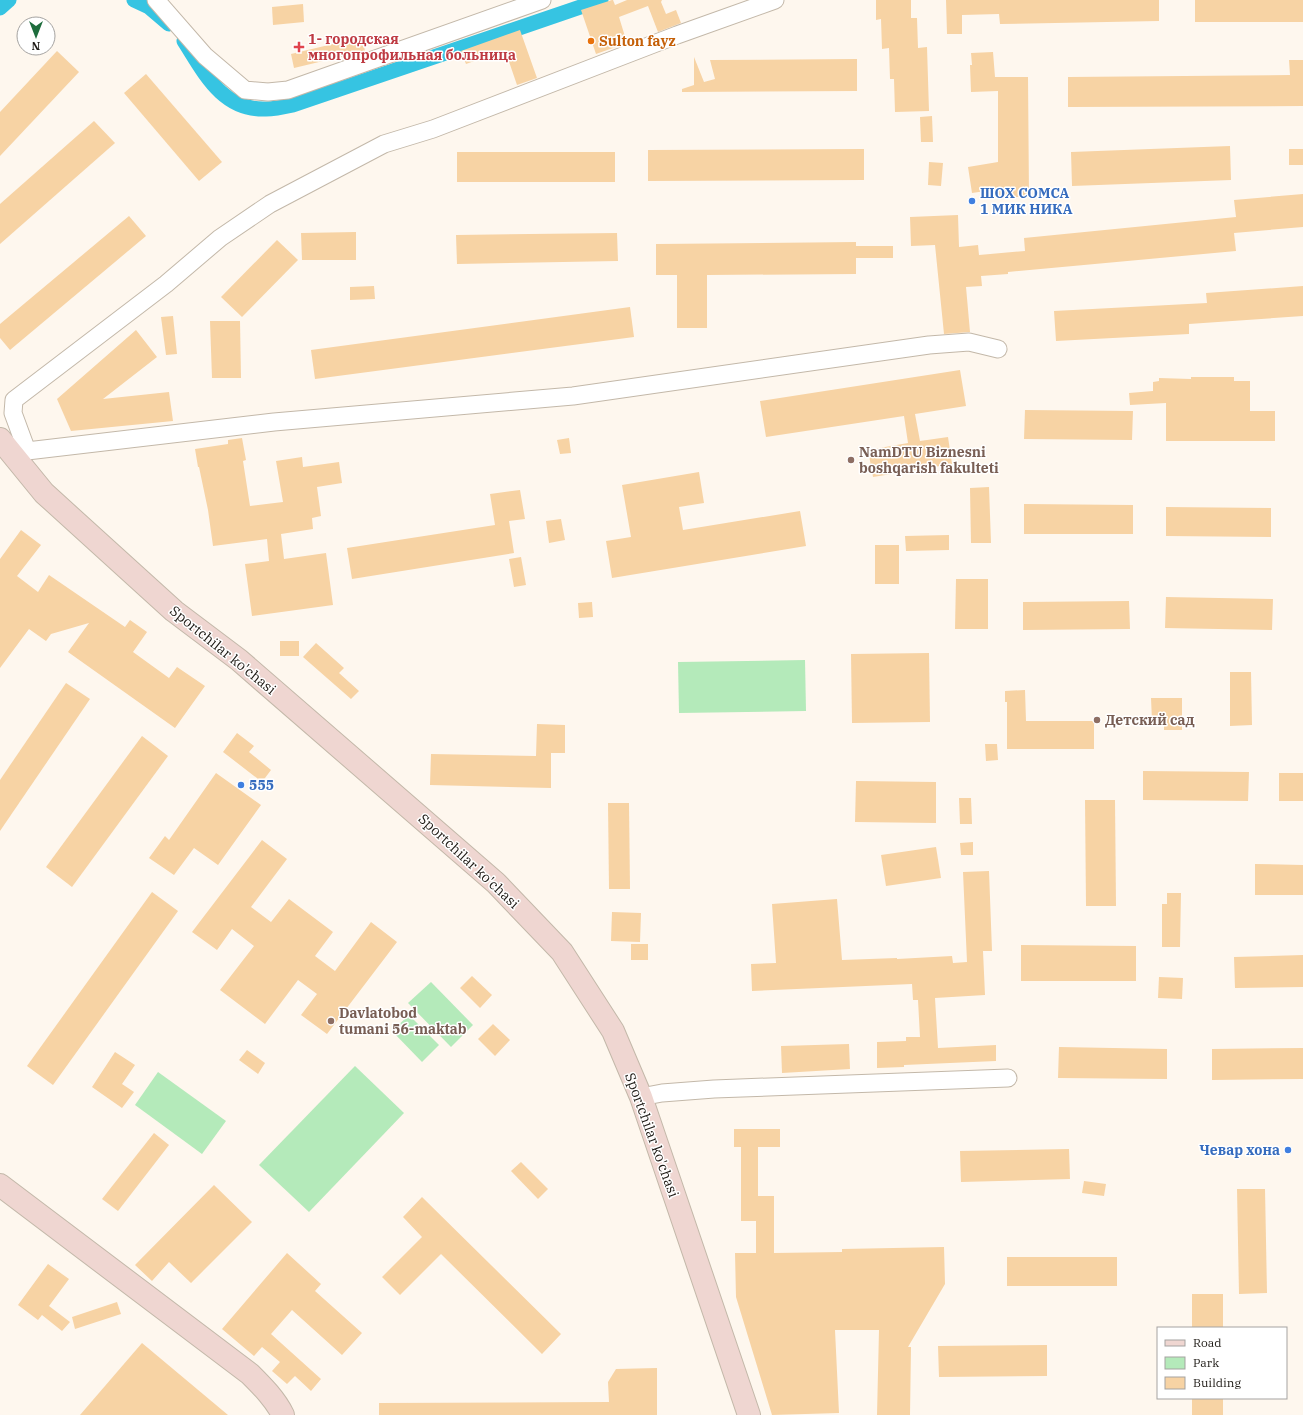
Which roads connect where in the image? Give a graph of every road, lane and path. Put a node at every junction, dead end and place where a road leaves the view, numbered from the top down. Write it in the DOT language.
graph roads {
  1 [pos="156,0"];
  2 [pos="542,0"];
  3 [pos="775,0"];
  4 [pos="998,349"];
  5 [pos="12,447"];
  6 [pos="1008,1078"];
  7 [pos="641,1097"];
  8 [pos="0,1185"];
  9 [pos="283,1415"];
  10 [pos="749,1415"];
  1 -- 2 [label="street"];
  3 -- 5 [label="street"];
  4 -- 5 [label="street"];
  5 -- 7 [label="street, Sportchilar ko'chasi"];
  6 -- 7 [label="street"];
  7 -- 10 [label="street, Sportchilar ko'chasi"];
  8 -- 9 [label="street"];
}
